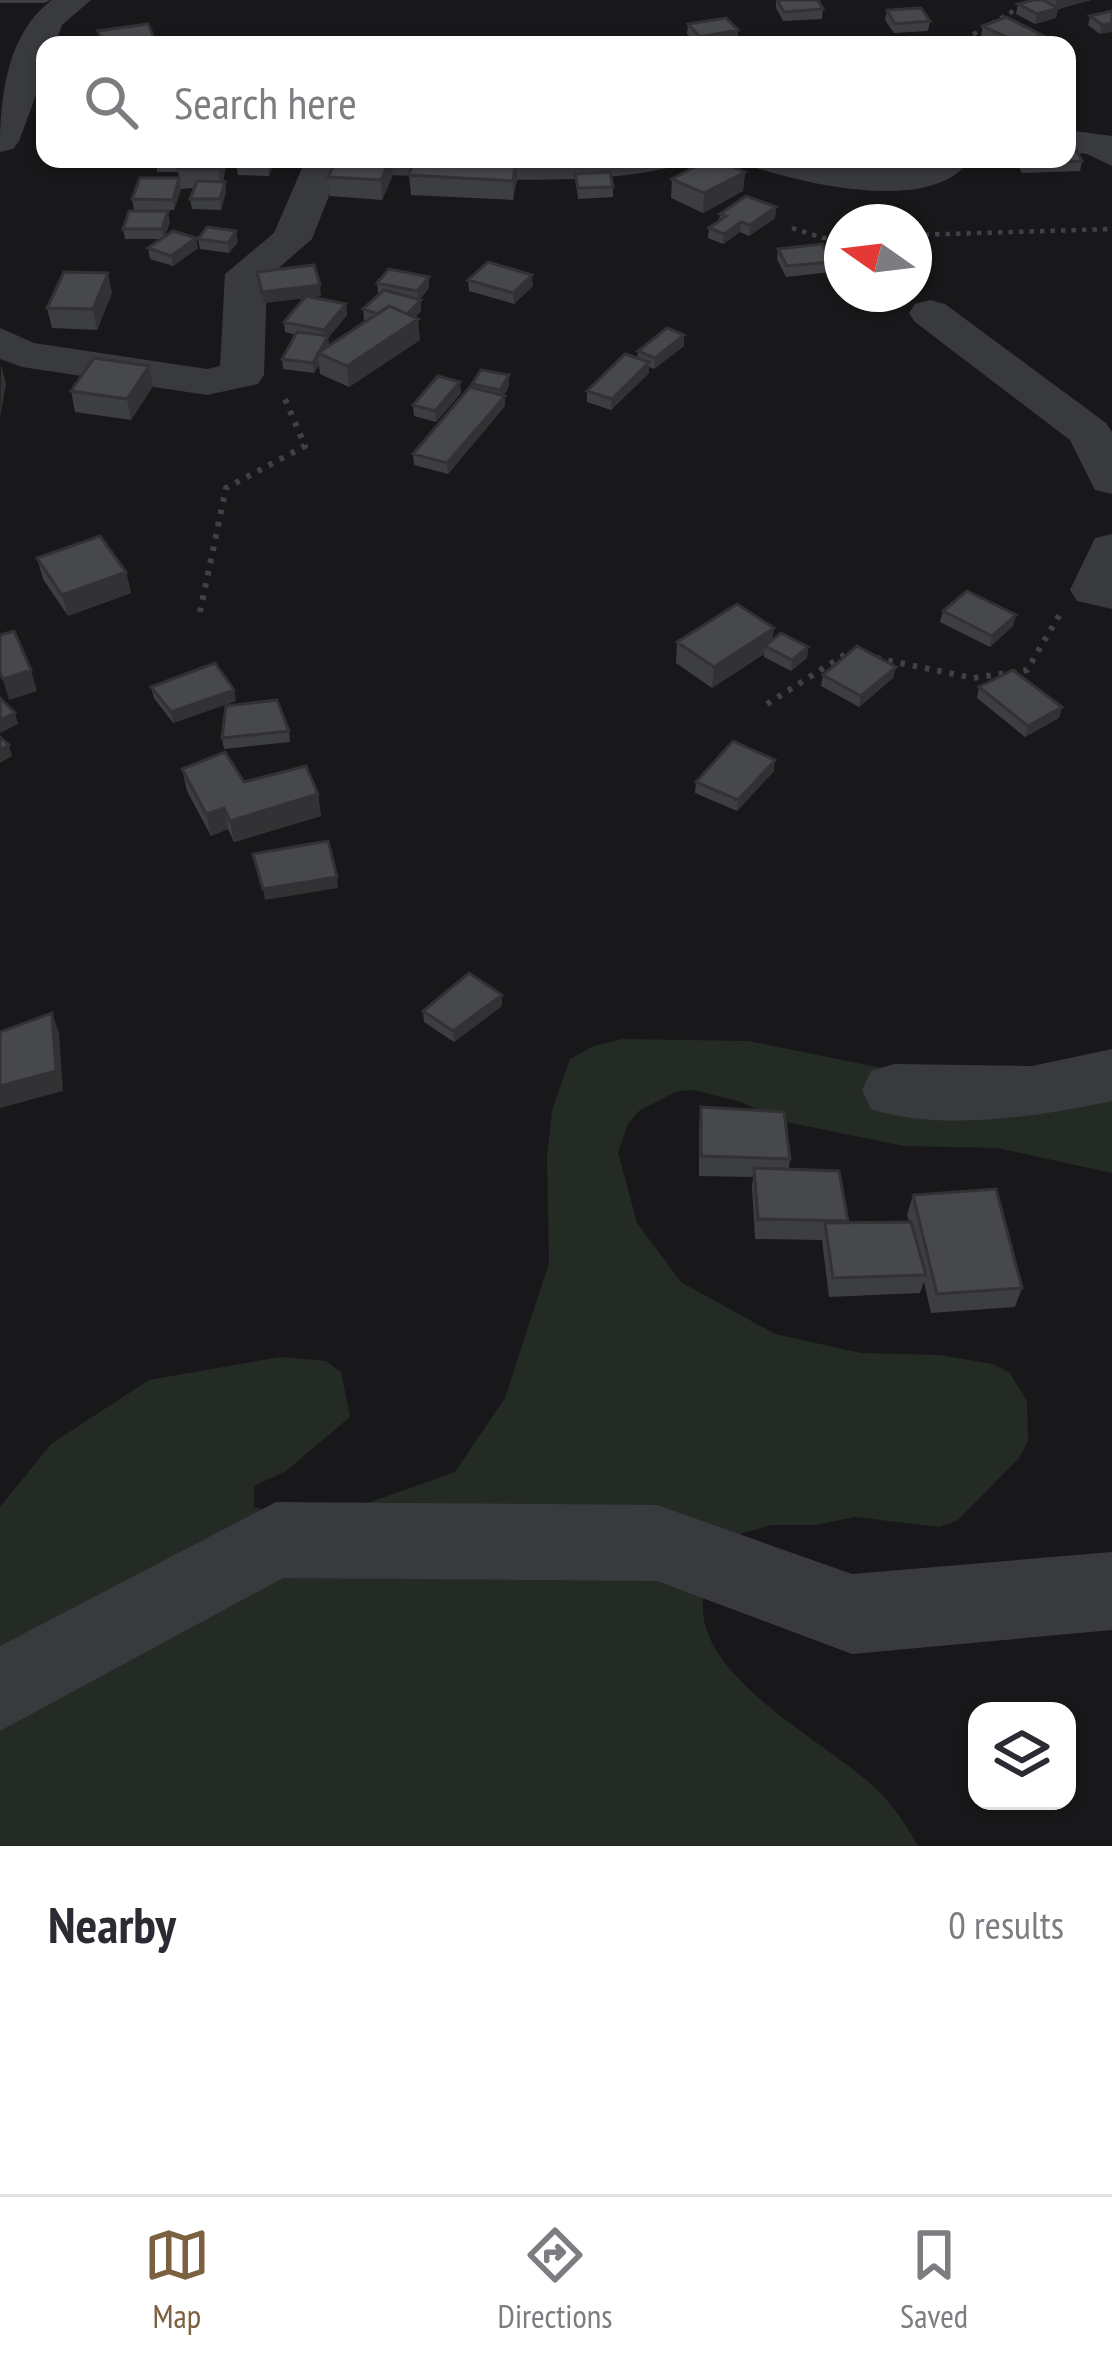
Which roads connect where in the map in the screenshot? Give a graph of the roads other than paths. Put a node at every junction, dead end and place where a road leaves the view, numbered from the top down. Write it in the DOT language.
graph roads {
  1 [pos="74,0"];
  2 [pos="41,36"];
  3 [pos="36,48"];
  4 [pos="0,141"];
  5 [pos="1076,142"];
  6 [pos="1112,155"];
  7 [pos="321,168"];
  8 [pos="794,168"];
  9 [pos="935,168"];
  10 [pos="930,313"];
  11 [pos="0,341"];
  12 [pos="1112,480"];
  13 [pos="1112,1075"];
  14 [pos="894,1090"];
  15 [pos="1112,1591"];
  16 [pos="0,1690"];
  1 -- 2 [label="street"];
  3 -- 4 [label="street"];
  5 -- 6 [label="street"];
  7 -- 11 [label="street"];
  8 -- 9 [label="street"];
  10 -- 12 [label="street"];
  13 -- 14 [label="street"];
  15 -- 16 [label="street"];
}
